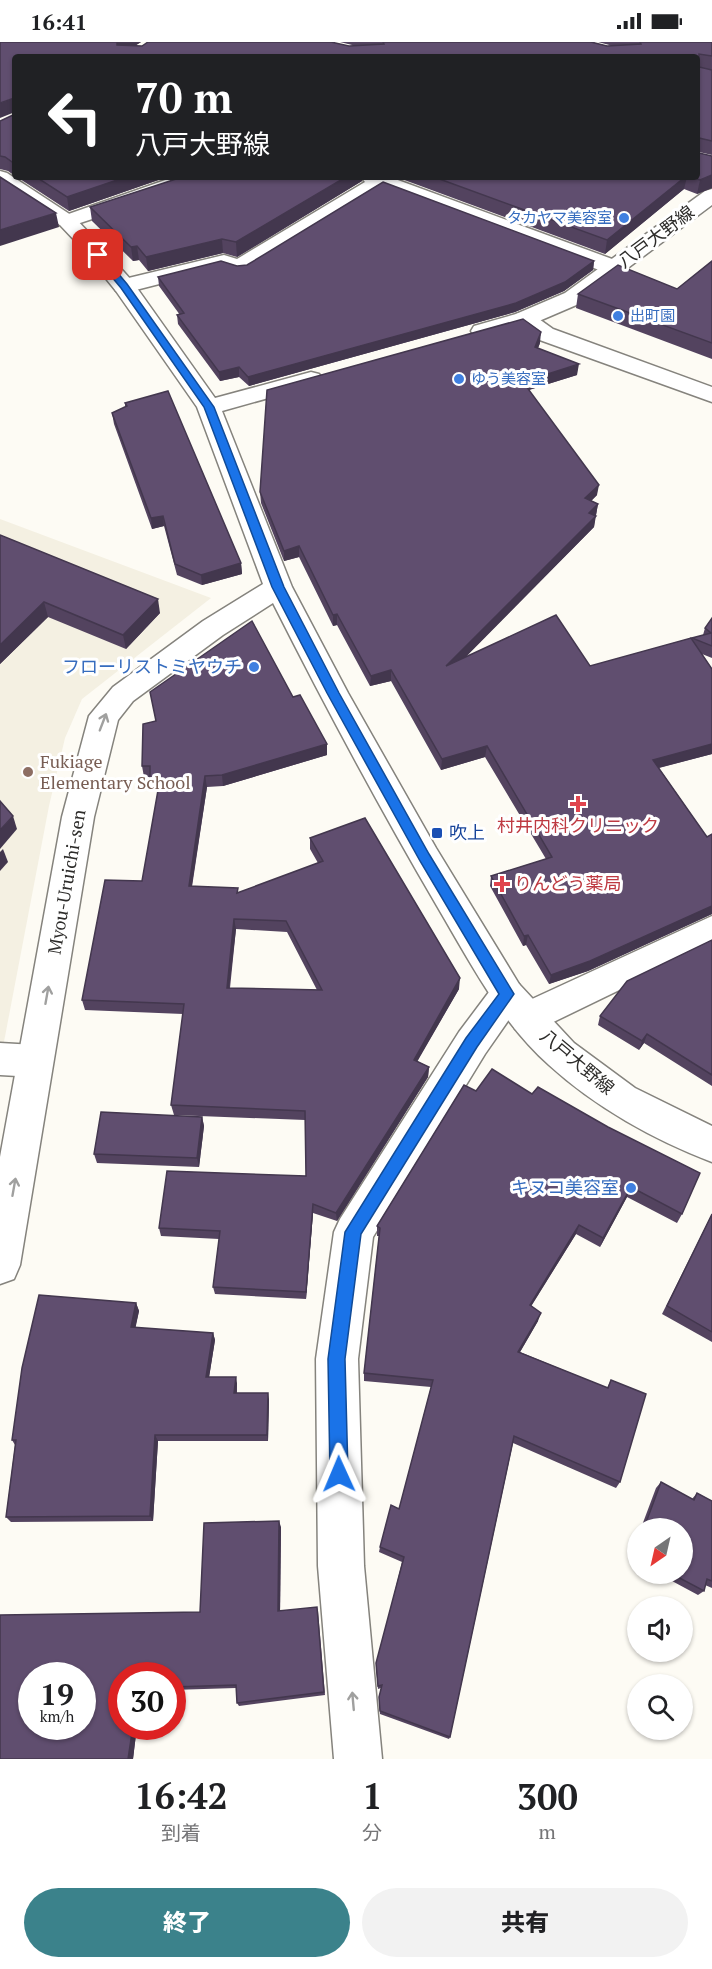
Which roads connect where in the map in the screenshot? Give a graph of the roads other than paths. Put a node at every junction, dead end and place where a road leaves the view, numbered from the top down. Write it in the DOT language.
graph roads {
  1 [pos="0,177"];
  2 [pos="184,180"];
  3 [pos="377,180"];
  4 [pos="385,180"];
  5 [pos="712,195"];
  6 [pos="67,221"];
  7 [pos="615,267"];
  8 [pos="124,286"];
  9 [pos="524,319"];
  10 [pos="456,338"];
  11 [pos="333,372"];
  12 [pos="712,395"];
  13 [pos="209,407"];
  14 [pos="278,587"];
  15 [pos="712,930"];
  16 [pos="517,1006"];
  17 [pos="0,1059"];
  18 [pos="35,1061"];
  19 [pos="712,1145"];
  20 [pos="0,1265"];
  21 [pos="358,1759"];
  1 -- 6 [label="main road, 八戸大野線"];
  2 -- 6 [label="main road"];
  3 -- 8 [label="main road"];
  4 -- 7 [label="main road"];
  5 -- 7 [label="main road, 八戸大野線"];
  6 -- 8 [label="main road, 八戸大野線"];
  7 -- 9 [label="main road, 八戸大野線"];
  8 -- 13 [label="main road, 八戸大野線"];
  9 -- 10 [label="main road, 八戸大野線"];
  9 -- 12 [label="main road"];
  11 -- 13 [label="main road"];
  13 -- 14 [label="main road, 八戸大野線"];
  14 -- 16 [label="main road, 八戸大野線"];
  18 -- 14 [label="main road, Myou-Uruichi-sen, one-way"];
  15 -- 16 [label="main road"];
  16 -- 19 [label="main road, 八戸大野線"];
  21 -- 16 [label="main road, one-way"];
  17 -- 18 [label="main road"];
  20 -- 18 [label="main road, Myou-Uruichi-sen, one-way"];
}
